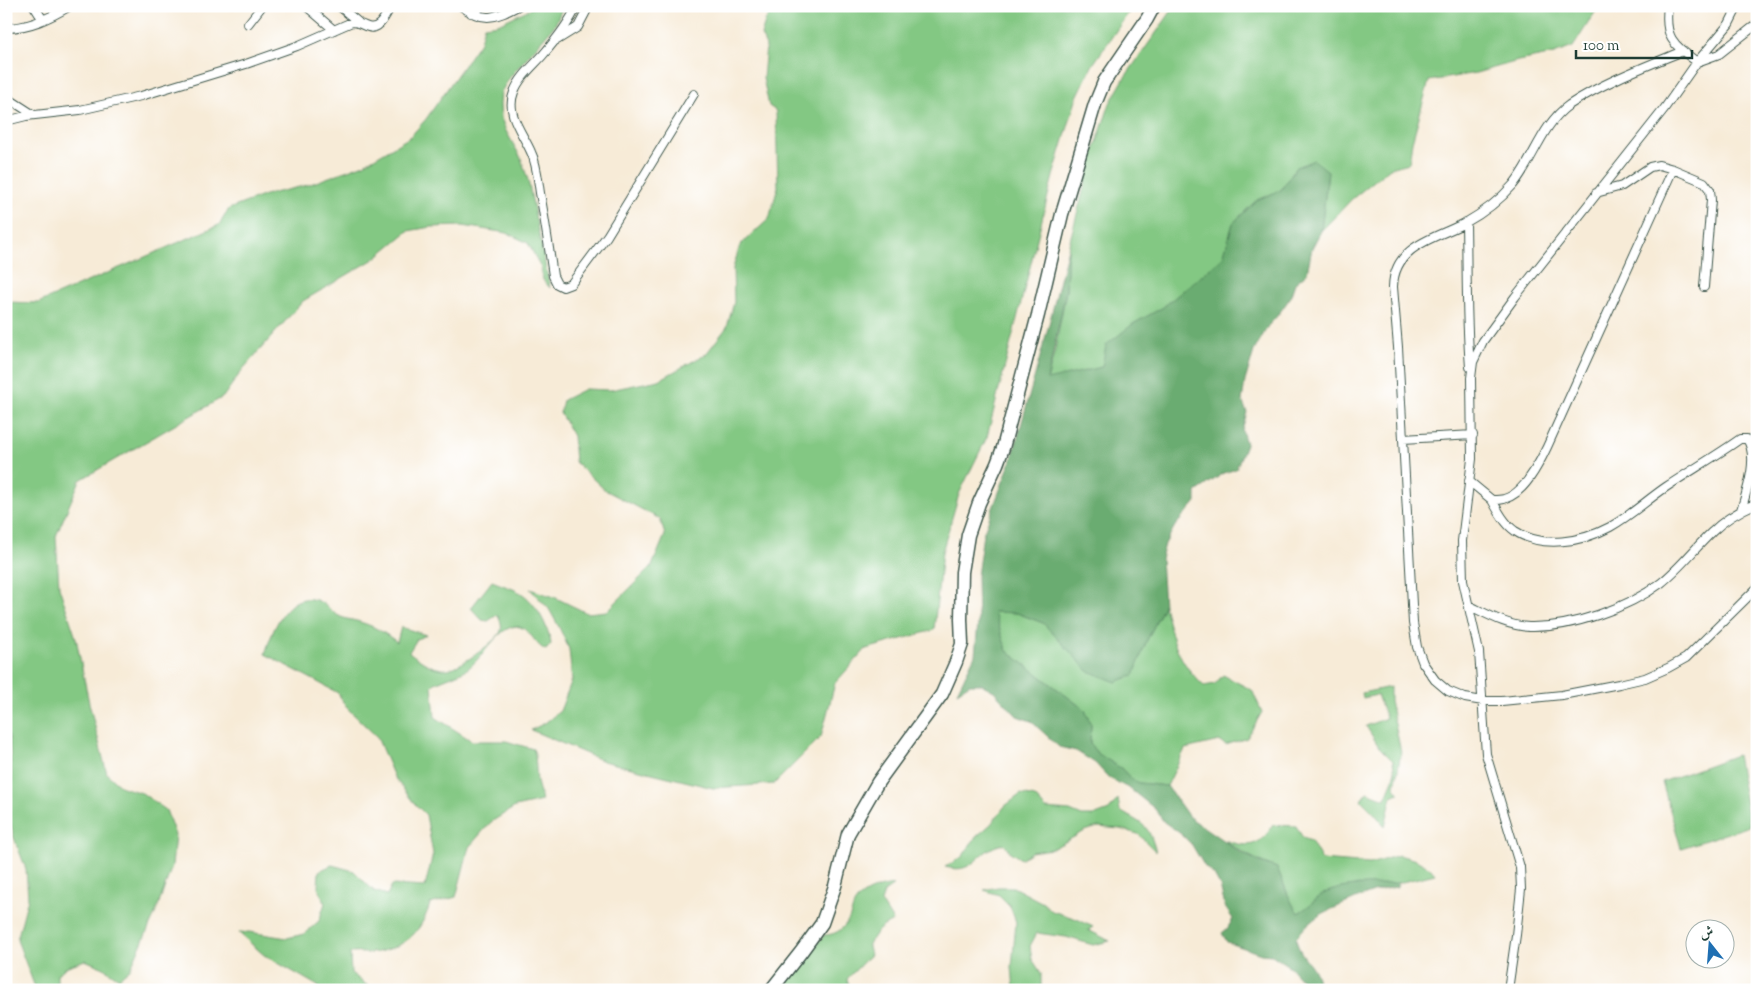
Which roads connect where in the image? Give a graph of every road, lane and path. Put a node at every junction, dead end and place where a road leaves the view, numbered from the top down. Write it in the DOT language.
graph roads {
  1 [pos="34,6"];
  2 [pos="70,6"];
  3 [pos="262,6"];
  4 [pos="306,6"];
  5 [pos="339,6"];
  6 [pos="391,6"];
  7 [pos="461,6"];
  8 [pos="483,6"];
  9 [pos="518,6"];
  10 [pos="577,6"];
  11 [pos="589,6"];
  12 [pos="1154,6"];
  13 [pos="1668,6"];
  14 [pos="1738,6"];
  15 [pos="471,13"];
  16 [pos="42,20"];
  17 [pos="358,22"];
  18 [pos="248,24"];
  19 [pos="1757,24"];
  20 [pos="6,28"];
  21 [pos="334,30"];
  22 [pos="556,41"];
  23 [pos="1683,51"];
  24 [pos="1697,62"];
  25 [pos="694,94"];
  26 [pos="6,97"];
  27 [pos="34,115"];
  28 [pos="6,121"];
  29 [pos="1673,169"];
  30 [pos="1596,194"];
  31 [pos="1466,222"];
  32 [pos="1704,287"];
  33 [pos="1471,378"];
  34 [pos="1473,435"];
  35 [pos="1403,439"];
  36 [pos="1469,481"];
  37 [pos="1492,500"];
  38 [pos="1757,503"];
  39 [pos="1741,510"];
  40 [pos="1757,588"];
  41 [pos="1468,605"];
  42 [pos="1483,701"];
  43 [pos="771,990"];
  44 [pos="1508,990"];
  1 -- 16 [label="street"];
  2 -- 16 [label="street"];
  3 -- 18 [label="street"];
  4 -- 21 [label="street"];
  5 -- 17 [label="street"];
  6 -- 17 [label="street"];
  7 -- 15 [label="street"];
  8 -- 15 [label="street"];
  9 -- 15 [label="street"];
  10 -- 22 [label="street"];
  11 -- 22 [label="street"];
  12 -- 43 [label="main road"];
  13 -- 23 [label="street"];
  14 -- 24 [label="street"];
  16 -- 20 [label="street"];
  17 -- 21 [label="street"];
  19 -- 24 [label="street"];
  21 -- 27 [label="street"];
  22 -- 25 [label="street"];
  23 -- 24 [label="street"];
  23 -- 31 [label="street"];
  24 -- 30 [label="street"];
  26 -- 27 [label="street"];
  27 -- 28 [label="street"];
  29 -- 30 [label="street"];
  29 -- 32 [label="street"];
  29 -- 37 [label="street"];
  30 -- 33 [label="street"];
  31 -- 33 [label="street"];
  31 -- 35 [label="street"];
  33 -- 34 [label="street"];
  34 -- 35 [label="street"];
  34 -- 36 [label="street"];
  35 -- 42 [label="street"];
  36 -- 37 [label="street"];
  36 -- 41 [label="street"];
  37 -- 39 [label="street"];
  38 -- 39 [label="street"];
  39 -- 41 [label="street"];
  40 -- 42 [label="street"];
  41 -- 42 [label="street"];
  42 -- 44 [label="street"];
}
